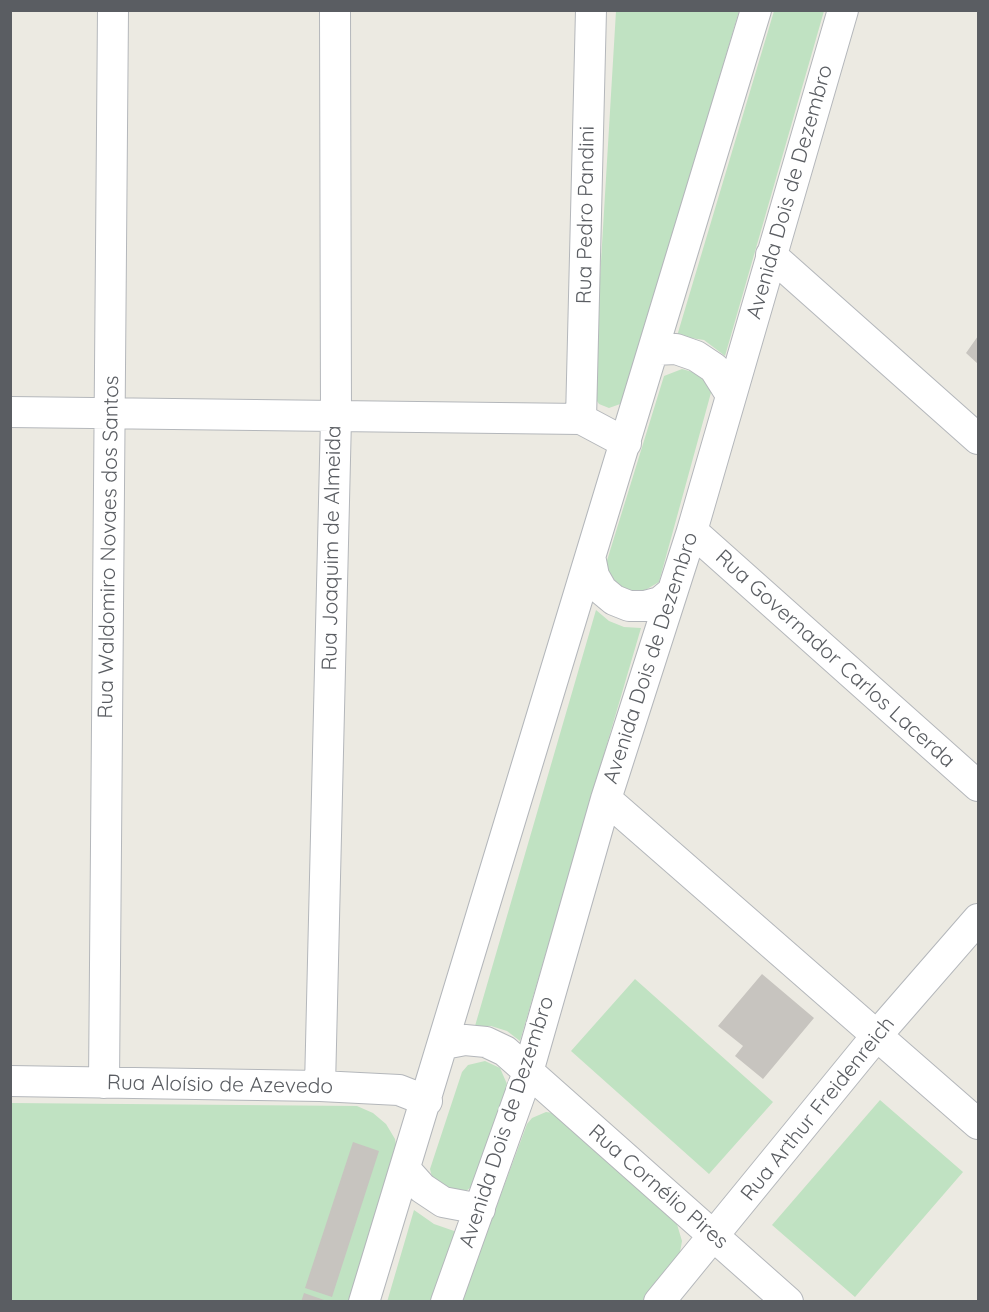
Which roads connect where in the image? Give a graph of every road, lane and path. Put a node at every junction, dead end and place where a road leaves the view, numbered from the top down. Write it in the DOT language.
graph roads {
  1 [pos="114,10"];
  2 [pos="335,10"];
  3 [pos="591,10"];
  4 [pos="756,10"];
  5 [pos="843,10"];
  6 [pos="771,255"];
  7 [pos="654,350"];
  8 [pos="731,395"];
  9 [pos="10,412"];
  10 [pos="110,414"];
  11 [pos="336,418"];
  12 [pos="581,419"];
  13 [pos="978,439"];
  14 [pos="626,443"];
  15 [pos="692,531"];
  16 [pos="591,561"];
  17 [pos="672,592"];
  18 [pos="978,786"];
  19 [pos="606,799"];
  20 [pos="978,919"];
  21 [pos="878,1035"];
  22 [pos="444,1044"];
  23 [pos="528,1072"];
  24 [pos="10,1082"];
  25 [pos="104,1083"];
  26 [pos="320,1086"];
  27 [pos="427,1101"];
  28 [pos="978,1124"];
  29 [pos="405,1169"];
  30 [pos="480,1209"];
  31 [pos="714,1236"];
  32 [pos="364,1302"];
  33 [pos="446,1302"];
  34 [pos="659,1302"];
  35 [pos="788,1302"];
  1 -- 10 [label="street, Rua Waldomiro Novaes dos Santos"];
  2 -- 11 [label="street, Rua Joaquim de Almeida"];
  3 -- 12 [label="street, Rua Pedro Pandini"];
  4 -- 7 [label="street"];
  5 -- 6 [label="street, Avenida Dois de Dezembro"];
  6 -- 8 [label="street, Avenida Dois de Dezembro"];
  6 -- 13 [label="street"];
  7 -- 8 [label="street"];
  7 -- 14 [label="street"];
  8 -- 15 [label="street, Avenida Dois de Dezembro"];
  9 -- 10 [label="street"];
  10 -- 11 [label="street"];
  10 -- 25 [label="street, Rua Waldomiro Novaes dos Santos"];
  11 -- 12 [label="street"];
  11 -- 26 [label="street, Rua Joaquim de Almeida"];
  12 -- 14 [label="street"];
  14 -- 16 [label="street"];
  15 -- 17 [label="street, Avenida Dois de Dezembro"];
  15 -- 18 [label="street, Rua Governador Carlos Lacerda"];
  16 -- 17 [label="street"];
  16 -- 22 [label="street"];
  17 -- 19 [label="street, Avenida Dois de Dezembro"];
  19 -- 21 [label="street"];
  19 -- 23 [label="street, Avenida Dois de Dezembro"];
  20 -- 21 [label="street, Rua Arthur Freidenreich"];
  21 -- 28 [label="street"];
  21 -- 31 [label="street, Rua Arthur Freidenreich"];
  22 -- 23 [label="street, Rua Cornélio Pires"];
  22 -- 27 [label="street"];
  23 -- 30 [label="street, Avenida Dois de Dezembro"];
  23 -- 31 [label="street, Rua Cornélio Pires"];
  24 -- 25 [label="street, Rua Aloísio de Azevedo"];
  25 -- 26 [label="street, Rua Aloísio de Azevedo"];
  26 -- 27 [label="street, Rua Aloísio de Azevedo"];
  27 -- 29 [label="street"];
  29 -- 30 [label="street"];
  29 -- 32 [label="street"];
  30 -- 33 [label="street, Avenida Dois de Dezembro"];
  31 -- 34 [label="street, Rua Arthur Freidenreich"];
  31 -- 35 [label="street, Rua Cornélio Pires"];
}
